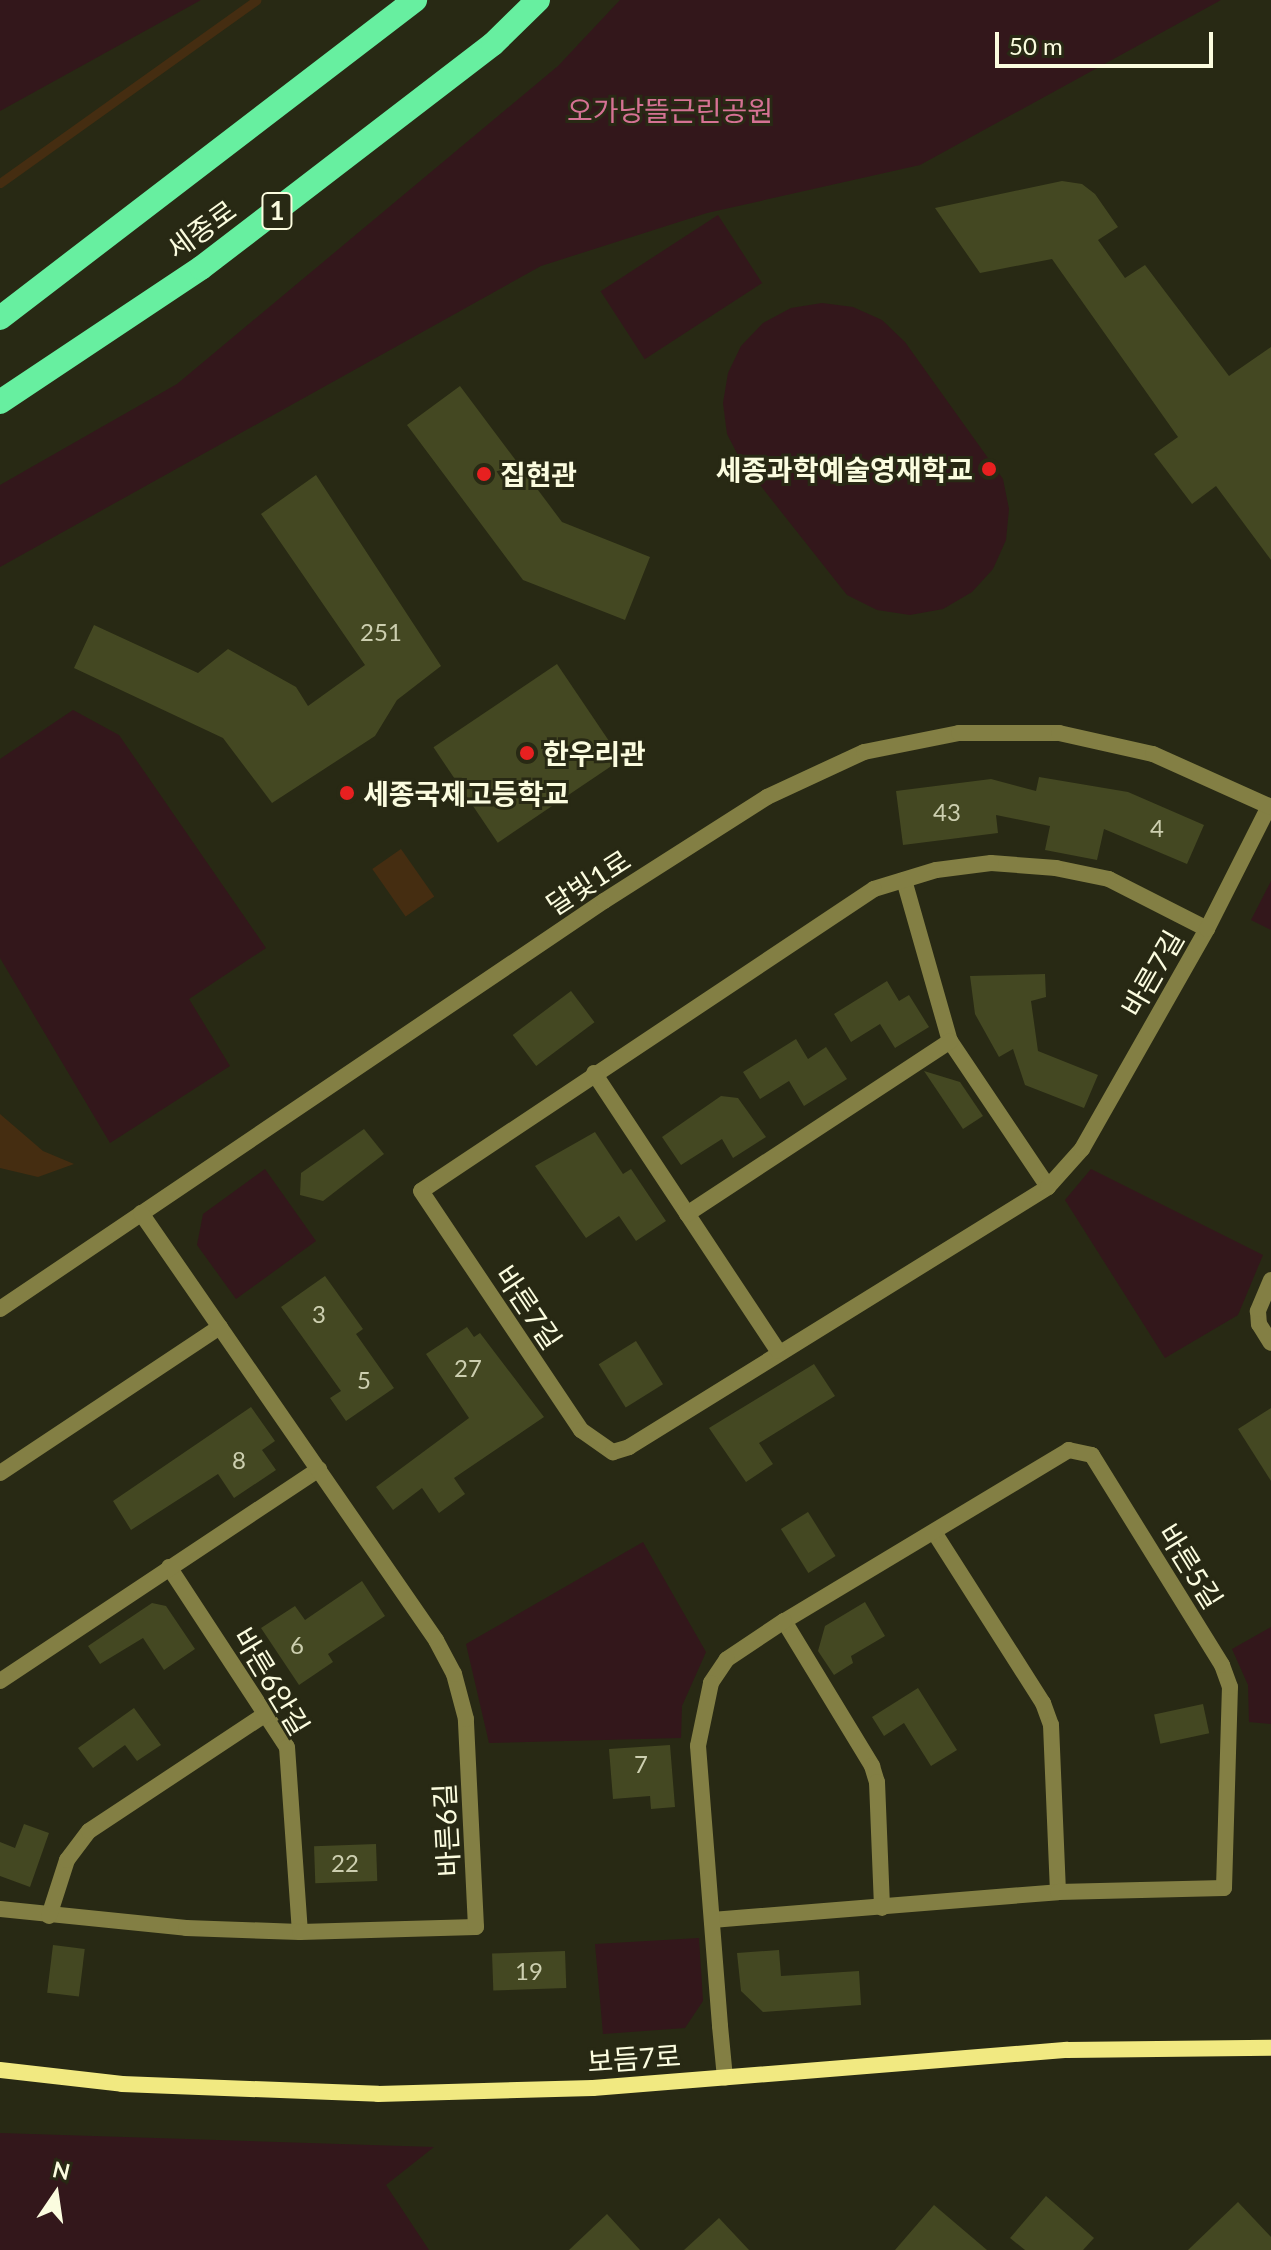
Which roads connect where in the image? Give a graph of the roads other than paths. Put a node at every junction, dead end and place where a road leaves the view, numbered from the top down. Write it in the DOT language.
graph roads {
  1 [pos="415,0"];
  2 [pos="538,0"];
  3 [pos="93,242"];
  4 [pos="0,296"];
  5 [pos="0,318"];
  6 [pos="0,402"];
  7 [pos="1270,807"];
  8 [pos="904,880"];
  9 [pos="1207,929"];
  10 [pos="950,1041"];
  11 [pos="594,1073"];
  12 [pos="1048,1187"];
  13 [pos="141,1213"];
  14 [pos="687,1214"];
  15 [pos="1271,1280"];
  16 [pos="0,1309"];
  17 [pos="220,1327"];
  18 [pos="1271,1343"];
  19 [pos="778,1351"];
  20 [pos="319,1469"];
  21 [pos="0,1473"];
  22 [pos="934,1532"];
  23 [pos="169,1567"];
  24 [pos="784,1621"];
  25 [pos="0,1681"];
  26 [pos="266,1714"];
  27 [pos="1058,1892"];
  28 [pos="882,1908"];
  29 [pos="0,1909"];
  30 [pos="49,1916"];
  31 [pos="712,1920"];
  32 [pos="300,1932"];
  33 [pos="1271,2048"];
  34 [pos="0,2070"];
  35 [pos="725,2078"];
  1 -- 3 [label="highway, 세종로"];
  2 -- 6 [label="highway, 세종로 / 1"];
  3 -- 4 [label="highway"];
  3 -- 5 [label="highway, 세종로"];
  7 -- 9 [label="street"];
  7 -- 13 [label="street, 달빛1로"];
  8 -- 9 [label="street, 바른7길"];
  8 -- 10 [label="street"];
  8 -- 11 [label="street, 바른7길"];
  9 -- 12 [label="street, 바른7길"];
  10 -- 12 [label="street"];
  10 -- 14 [label="street"];
  11 -- 14 [label="street"];
  11 -- 19 [label="street, 바른7길"];
  12 -- 19 [label="street, 바른7길"];
  13 -- 16 [label="street, 달빛1로"];
  13 -- 17 [label="street, 바른6길"];
  14 -- 19 [label="street"];
  15 -- 18 [label="street"];
  17 -- 20 [label="street, 바른6길"];
  17 -- 21 [label="street"];
  20 -- 23 [label="street"];
  20 -- 32 [label="street, 바른6길"];
  22 -- 24 [label="street, 바른5길"];
  22 -- 27 [label="street"];
  22 -- 27 [label="street, 바른5길"];
  23 -- 25 [label="street"];
  23 -- 26 [label="street, 바른6안길"];
  24 -- 28 [label="street"];
  24 -- 31 [label="street, 바른5길"];
  26 -- 30 [label="street"];
  26 -- 32 [label="street, 바른6안길"];
  27 -- 28 [label="street, 바른5길"];
  28 -- 31 [label="street, 바른5길"];
  29 -- 30 [label="street, 바른6길"];
  30 -- 32 [label="street, 바른6길"];
  31 -- 35 [label="street, 바른5길"];
  33 -- 35 [label="street, 보듬7로"];
  34 -- 35 [label="street, 보듬7로"];
}
